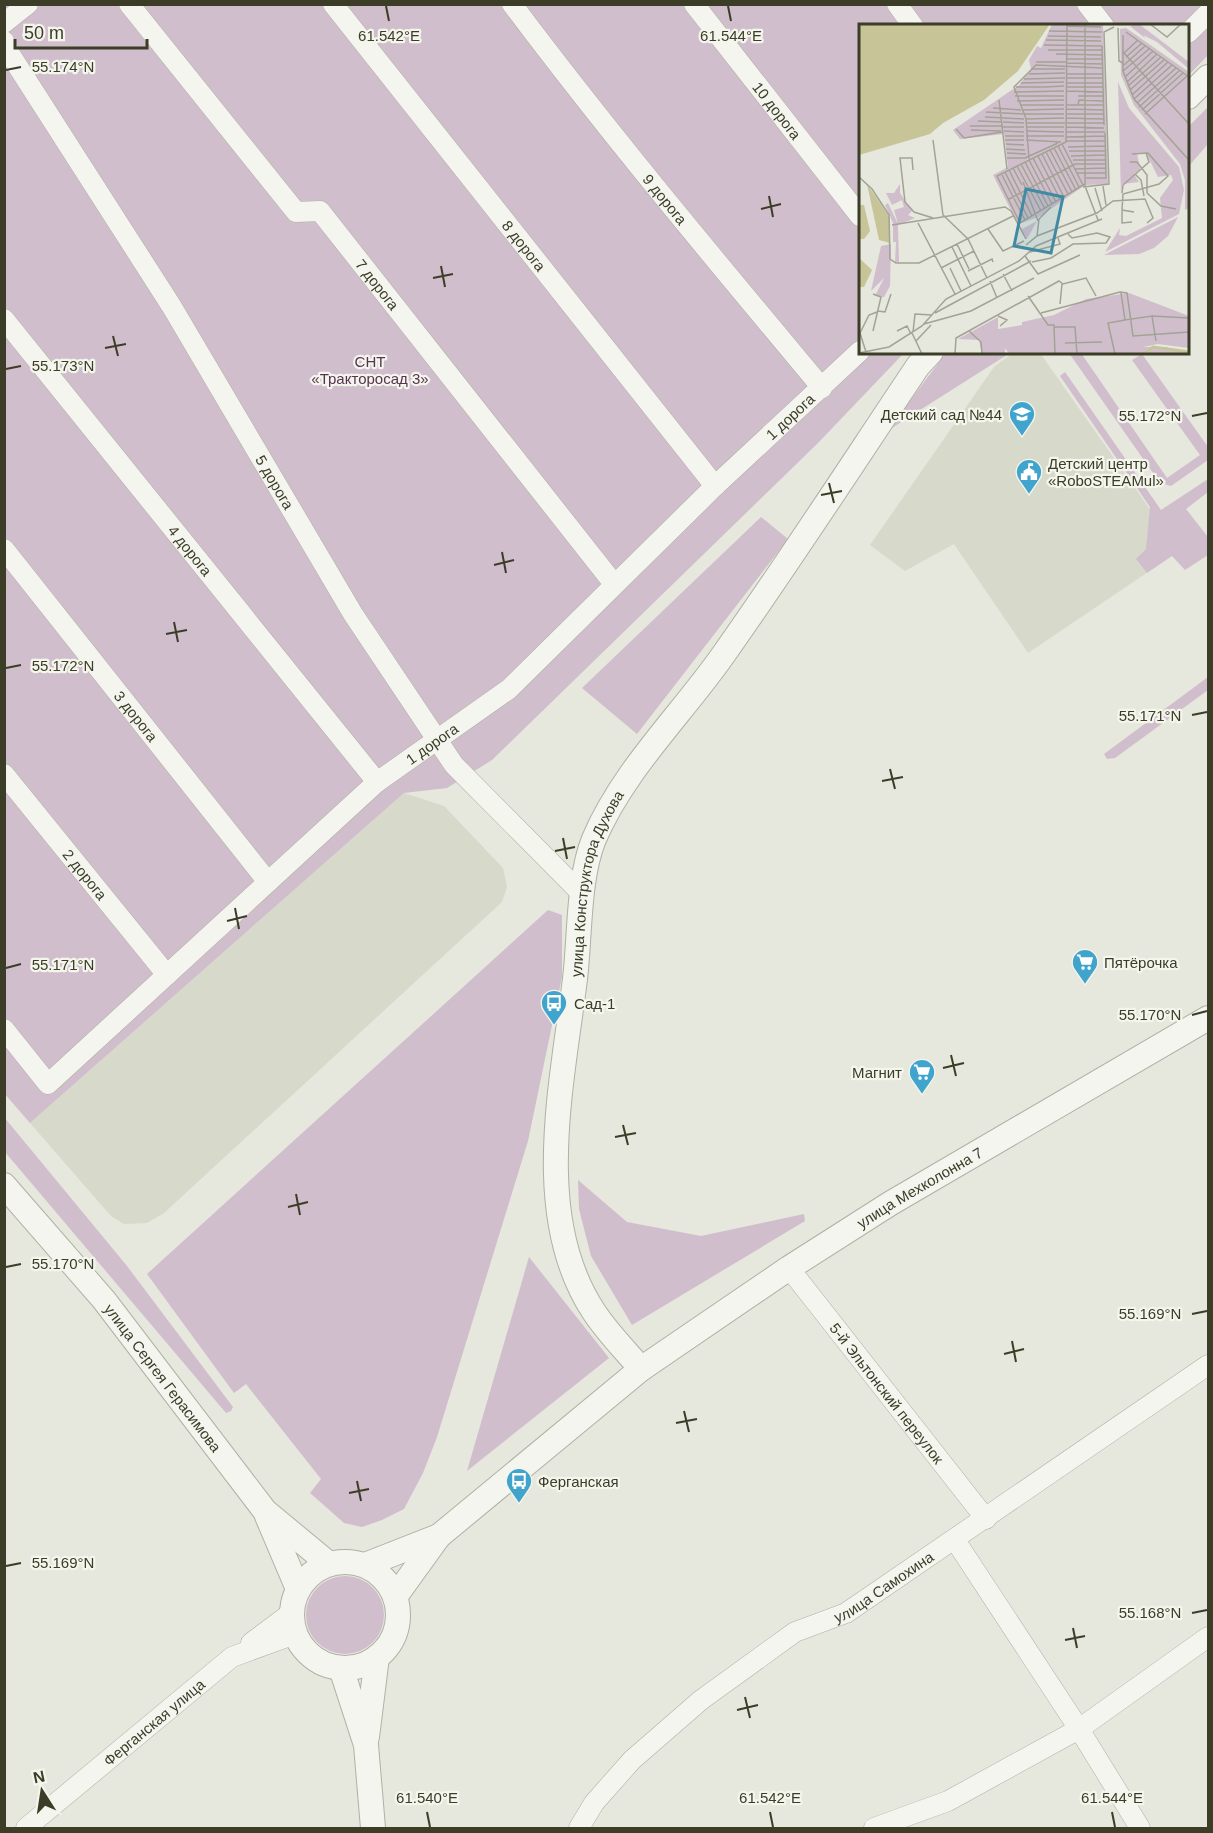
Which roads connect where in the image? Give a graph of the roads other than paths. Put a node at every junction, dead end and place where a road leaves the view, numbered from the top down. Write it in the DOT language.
graph roads {
  1 [pos="28,4"];
  2 [pos="129,4"];
  3 [pos="333,4"];
  4 [pos="512,4"];
  5 [pos="694,4"];
  6 [pos="897,4"];
  7 [pos="1087,4"];
  8 [pos="1209,13"];
  9 [pos="4,23"];
  10 [pos="912,24"];
  11 [pos="1102,24"];
  12 [pos="1189,32"];
  13 [pos="4,41"];
  14 [pos="1209,77"];
  15 [pos="1189,96"];
  16 [pos="859,213"];
  17 [pos="4,319"];
  18 [pos="859,353"];
  19 [pos="929,354"];
  20 [pos="822,388"];
  21 [pos="715,486"];
  22 [pos="4,549"];
  23 [pos="614,584"];
  24 [pos="438,740"];
  25 [pos="4,774"];
  26 [pos="377,782"];
  27 [pos="268,882"];
  28 [pos="582,894"];
  29 [pos="167,975"];
  30 [pos="1209,1018"];
  31 [pos="4,1029"];
  32 [pos="4,1185"];
  33 [pos="789,1268"];
  34 [pos="1209,1365"];
  35 [pos="641,1369"];
  36 [pos="265,1511"];
  37 [pos="986,1519"];
  38 [pos="439,1536"];
  39 [pos="955,1540"];
  40 [pos="329,1564"];
  41 [pos="365,1565"];
  42 [pos="298,1588"];
  43 [pos="395,1597"];
  44 [pos="293,1624"];
  45 [pos="1209,1637"];
  46 [pos="377,1657"];
  47 [pos="341,1668"];
  48 [pos="1079,1729"];
  49 [pos="366,1745"];
  50 [pos="26,1828"];
  51 [pos="374,1828"];
  52 [pos="579,1828"];
  53 [pos="874,1828"];
  54 [pos="1140,1828"];
  1 -- 9 [label="street"];
  2 -- 23 [label="street, 7 дорога"];
  3 -- 21 [label="street, 8 дорога"];
  4 -- 20 [label="street, 9 дорога"];
  5 -- 16 [label="street, 10 дорога"];
  6 -- 10 [label="street"];
  7 -- 11 [label="street"];
  8 -- 12 [label="street"];
  13 -- 24 [label="street, 5 дорога"];
  14 -- 15 [label="street"];
  17 -- 26 [label="street, 4 дорога"];
  18 -- 20 [label="street, 1 дорога"];
  19 -- 28 [label="street, улица Конструктора Духова"];
  20 -- 21 [label="street, 1 дорога"];
  21 -- 23 [label="street, 1 дорога"];
  22 -- 27 [label="street, 3 дорога"];
  23 -- 24 [label="street, 1 дорога"];
  24 -- 26 [label="street, 1 дорога"];
  24 -- 28 [label="street, 5 дорога"];
  25 -- 29 [label="street, 2 дорога"];
  26 -- 27 [label="street, 1 дорога"];
  27 -- 29 [label="street, 1 дорога"];
  28 -- 35 [label="street, улица Конструктора Духова"];
  29 -- 31 [label="street, 1 дорога"];
  30 -- 33 [label="street, улица Мехколонна 7"];
  32 -- 36 [label="street, улица Сергея Герасимова"];
  33 -- 35 [label="street, улица Мехколонна 7"];
  33 -- 37 [label="street, 5-й Эльтонский переулок"];
  34 -- 37 [label="street, улица Самохина"];
  35 -- 38 [label="street"];
  36 -- 40 [label="street, улица Сергея Герасимова"];
  36 -- 42 [label="street"];
  37 -- 39 [label="street, улица Самохина"];
  38 -- 41 [label="street"];
  38 -- 43 [label="street"];
  39 -- 48 [label="street"];
  39 -- 52 [label="street, улица Самохина"];
  40 -- 41 [label="street"];
  40 -- 42 [label="street"];
  41 -- 43 [label="street"];
  42 -- 44 [label="street"];
  43 -- 46 [label="street"];
  44 -- 47 [label="street"];
  44 -- 50 [label="street, Ферганская улица"];
  45 -- 48 [label="street"];
  46 -- 47 [label="street"];
  46 -- 49 [label="street"];
  47 -- 49 [label="street"];
  48 -- 53 [label="street"];
  48 -- 54 [label="street"];
  49 -- 51 [label="street"];
}
